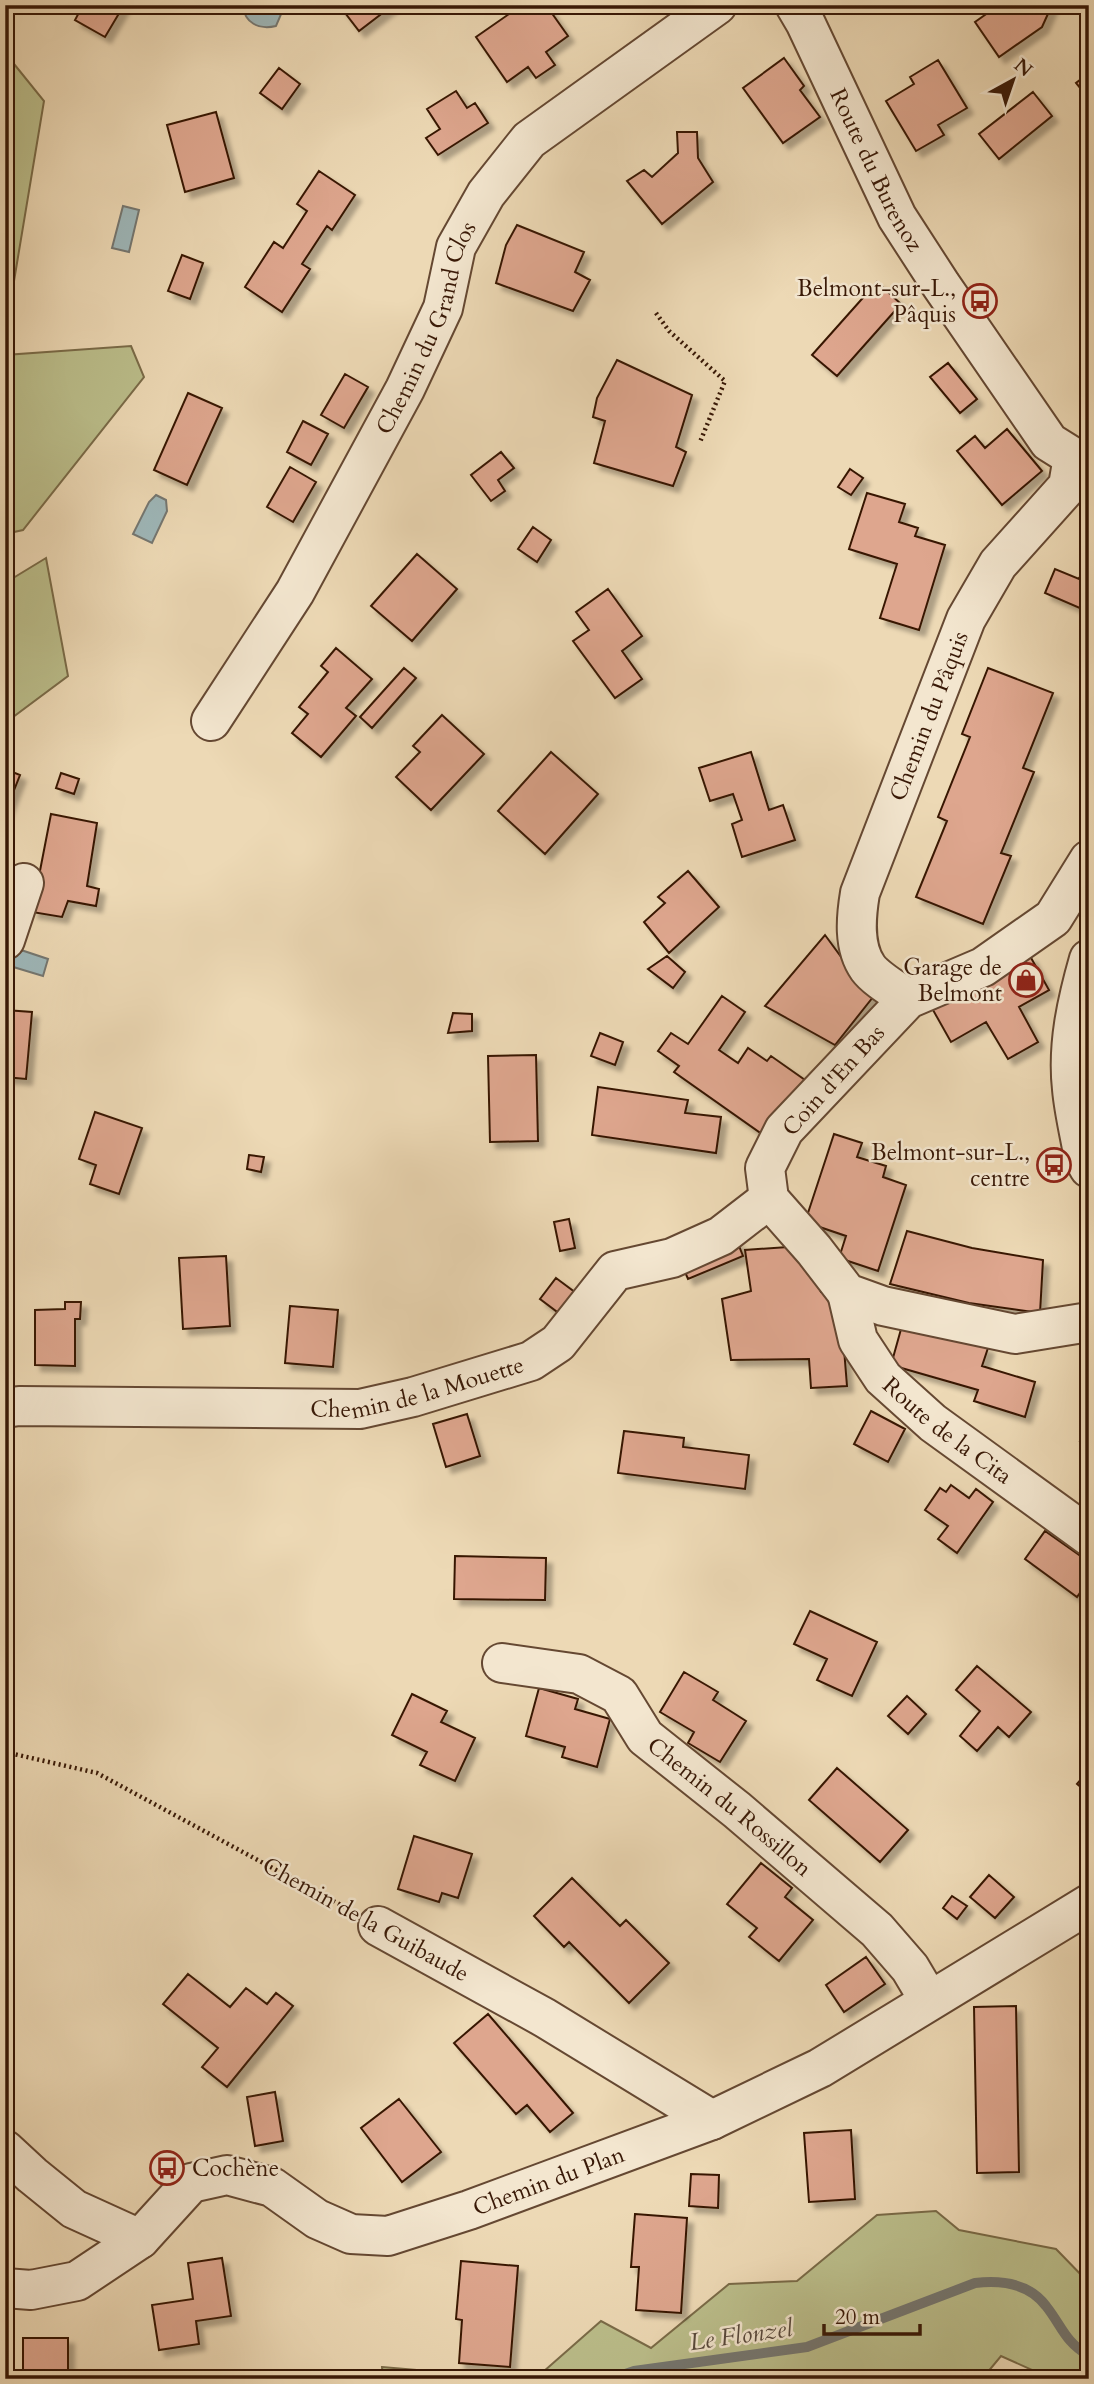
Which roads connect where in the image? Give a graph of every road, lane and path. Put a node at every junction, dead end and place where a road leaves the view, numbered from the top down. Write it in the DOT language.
graph roads {
  1 [pos="717,5"];
  2 [pos="810,11"];
  3 [pos="656,313"];
  4 [pos="700,442"];
  5 [pos="1081,457"];
  6 [pos="211,721"];
  7 [pos="1089,860"];
  8 [pos="24,883"];
  9 [pos="5,940"];
  10 [pos="1089,959"];
  11 [pos="908,999"];
  12 [pos="1089,1168"];
  13 [pos="769,1199"];
  14 [pos="847,1293"];
  15 [pos="1089,1322"];
  16 [pos="5,1409"];
  17 [pos="1089,1536"];
  18 [pos="502,1663"];
  19 [pos="5,1752"];
  20 [pos="1089,1904"];
  21 [pos="378,1926"];
  22 [pos="929,2000"];
  23 [pos="712,2120"];
  24 [pos="5,2150"];
  25 [pos="140,2239"];
  26 [pos="5,2288"];
  1 -- 6 [label="street, Chemin du Grand Clos"];
  2 -- 5 [label="street, Route du Burenoz"];
  3 -- 4 [label="path"];
  5 -- 11 [label="street, Chemin du Pâquis"];
  7 -- 11 [label="street, Coin d'En Bas"];
  8 -- 9 [label="street"];
  10 -- 12 [label="street"];
  11 -- 13 [label="street, Coin d'En Bas"];
  13 -- 14 [label="street"];
  13 -- 16 [label="street, Chemin de la Mouette"];
  14 -- 15 [label="street"];
  14 -- 17 [label="street, Route de la Cita"];
  18 -- 22 [label="street, Chemin du Rossillon"];
  19 -- 21 [label="path, Chemin de la Guibaude"];
  20 -- 22 [label="street, Chemin du Plan"];
  21 -- 23 [label="street, Chemin de la Guibaude"];
  22 -- 23 [label="street, Chemin du Plan"];
  23 -- 25 [label="street, Chemin du Plan"];
  24 -- 25 [label="street"];
  25 -- 26 [label="street, Chemin du Plan"];
}
